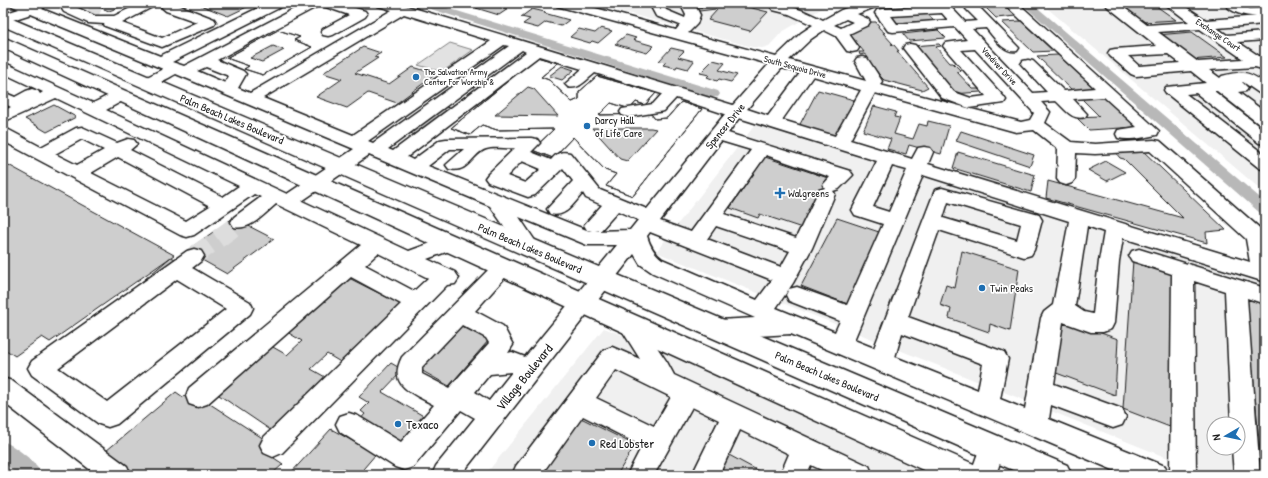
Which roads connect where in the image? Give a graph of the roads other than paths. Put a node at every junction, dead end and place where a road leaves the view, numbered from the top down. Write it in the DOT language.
graph roads {
  1 [pos="74,3"];
  2 [pos="132,3"];
  3 [pos="278,3"];
  4 [pos="315,3"];
  5 [pos="326,3"];
  6 [pos="383,3"];
  7 [pos="562,3"];
  8 [pos="656,3"];
  9 [pos="687,3"];
  10 [pos="775,3"];
  11 [pos="806,3"];
  12 [pos="1010,3"];
  13 [pos="1110,3"];
  14 [pos="1171,3"];
  15 [pos="1261,3"];
  16 [pos="147,4"];
  17 [pos="31,5"];
  18 [pos="172,5"];
  19 [pos="1265,5"];
  20 [pos="857,6"];
  21 [pos="1227,7"];
  22 [pos="938,8"];
  23 [pos="88,9"];
  24 [pos="404,9"];
  25 [pos="973,9"];
  26 [pos="3,11"];
  27 [pos="794,11"];
  28 [pos="1265,12"];
  29 [pos="1186,13"];
  30 [pos="1026,18"];
  31 [pos="3,20"];
  32 [pos="114,20"];
  33 [pos="1265,20"];
  34 [pos="208,22"];
  35 [pos="987,23"];
  36 [pos="690,24"];
  37 [pos="943,24"];
  38 [pos="1203,24"];
  39 [pos="823,25"];
  40 [pos="960,25"];
  41 [pos="228,28"];
  42 [pos="125,29"];
  43 [pos="1145,29"];
  44 [pos="328,32"];
  45 [pos="841,32"];
  46 [pos="678,35"];
  47 [pos="1265,36"];
  48 [pos="1224,39"];
  49 [pos="501,40"];
  50 [pos="3,42"];
  51 [pos="978,44"];
  52 [pos="852,48"];
  53 [pos="910,48"];
  54 [pos="1012,48"];
  55 [pos="1171,49"];
  56 [pos="524,52"];
  57 [pos="205,61"];
  58 [pos="160,62"];
  59 [pos="778,62"];
  60 [pos="862,62"];
  61 [pos="1028,64"];
  62 [pos="1262,65"];
  63 [pos="1195,67"];
  64 [pos="592,68"];
  65 [pos="180,70"];
  66 [pos="809,71"];
  67 [pos="11,73"];
  68 [pos="148,82"];
  69 [pos="574,84"];
  70 [pos="1220,86"];
  71 [pos="3,87"];
  72 [pos="1199,87"];
  73 [pos="872,88"];
  74 [pos="51,90"];
  75 [pos="229,90"];
  76 [pos="1265,90"];
  77 [pos="1108,92"];
  78 [pos="672,93"];
  79 [pos="122,95"];
  80 [pos="1060,96"];
  81 [pos="3,97"];
  82 [pos="1030,98"];
  83 [pos="251,99"];
  84 [pos="446,99"];
  85 [pos="463,106"];
  86 [pos="1265,106"];
  87 [pos="93,110"];
  88 [pos="736,111"];
  89 [pos="628,112"];
  90 [pos="1079,114"];
  91 [pos="3,117"];
  92 [pos="976,117"];
  93 [pos="1265,120"];
  94 [pos="772,122"];
  95 [pos="1027,126"];
  96 [pos="3,134"];
  97 [pos="145,134"];
  98 [pos="809,134"];
  99 [pos="717,135"];
  100 [pos="1265,139"];
  101 [pos="390,140"];
  102 [pos="482,143"];
  103 [pos="840,143"];
  104 [pos="1008,143"];
  105 [pos="1062,143"];
  106 [pos="366,147"];
  107 [pos="409,148"];
  108 [pos="762,148"];
  109 [pos="118,149"];
  110 [pos="41,154"];
  111 [pos="519,154"];
  112 [pos="395,158"];
  113 [pos="887,158"];
  114 [pos="794,159"];
  115 [pos="920,159"];
  116 [pos="455,164"];
  117 [pos="1265,164"];
  118 [pos="341,166"];
  119 [pos="415,167"];
  120 [pos="553,167"];
  121 [pos="77,173"];
  122 [pos="1066,179"];
  123 [pos="583,182"];
  124 [pos="317,183"];
  125 [pos="252,186"];
  126 [pos="282,199"];
  127 [pos="497,201"];
  128 [pos="614,203"];
  129 [pos="224,205"];
  130 [pos="557,209"];
  131 [pos="712,217"];
  132 [pos="1079,218"];
  133 [pos="894,221"];
  134 [pos="932,221"];
  135 [pos="241,222"];
  136 [pos="594,225"];
  137 [pos="646,226"];
  138 [pos="1115,228"];
  139 [pos="695,241"];
  140 [pos="450,243"];
  141 [pos="376,244"];
  142 [pos="530,248"];
  143 [pos="802,248"];
  144 [pos="194,256"];
  145 [pos="1139,256"];
  146 [pos="411,261"];
  147 [pos="350,267"];
  148 [pos="503,267"];
  149 [pos="176,269"];
  150 [pos="1182,270"];
  151 [pos="1263,274"];
  152 [pos="602,279"];
  153 [pos="791,286"];
  154 [pos="1235,287"];
  155 [pos="1265,296"];
  156 [pos="417,303"];
  157 [pos="583,303"];
  158 [pos="1062,309"];
  159 [pos="763,312"];
  160 [pos="459,313"];
  161 [pos="853,317"];
  162 [pos="896,322"];
  163 [pos="630,324"];
  164 [pos="793,325"];
  165 [pos="719,329"];
  166 [pos="841,345"];
  167 [pos="882,362"];
  168 [pos="483,366"];
  169 [pos="530,369"];
  170 [pos="676,387"];
  171 [pos="3,388"];
  172 [pos="1040,390"];
  173 [pos="198,396"];
  174 [pos="455,398"];
  175 [pos="579,401"];
  176 [pos="987,405"];
  177 [pos="735,415"];
  178 [pos="493,416"];
  179 [pos="1113,417"];
  180 [pos="350,424"];
  181 [pos="1035,425"];
  182 [pos="659,442"];
  183 [pos="273,445"];
  184 [pos="992,447"];
  185 [pos="805,449"];
  186 [pos="118,475"];
  187 [pos="445,475"];
  188 [pos="525,475"];
  189 [pos="640,475"];
  190 [pos="705,475"];
  191 [pos="793,475"];
  192 [pos="860,475"];
  193 [pos="966,475"];
  194 [pos="983,475"];
  195 [pos="1057,475"];
  196 [pos="1156,475"];
  197 [pos="1182,475"];
  198 [pos="1247,475"];
  1 -- 32 [label="street"];
  2 -- 23 [label="street"];
  3 -- 41 [label="street"];
  4 -- 57 [label="street"];
  5 -- 44 [label="street"];
  6 -- 24 [label="street"];
  7 -- 46 [label="street, South Sequoia Drive"];
  8 -- 36 [label="street"];
  9 -- 36 [label="street"];
  10 -- 27 [label="street"];
  11 -- 27 [label="street"];
  12 -- 30 [label="street"];
  13 -- 43 [label="street"];
  14 -- 29 [label="street, Exchange Court"];
  15 -- 19 [label="street"];
  16 -- 32 [label="street"];
  17 -- 26 [label="street"];
  17 -- 31 [label="street"];
  17 -- 58 [label="street"];
  18 -- 34 [label="street"];
  18 -- 42 [label="street"];
  20 -- 39 [label="street, Spencer Drive"];
  20 -- 45 [label="street"];
  21 -- 28 [label="street"];
  21 -- 29 [label="street"];
  22 -- 37 [label="street"];
  22 -- 37 [label="street"];
  22 -- 40 [label="street, Vandiver Drive"];
  24 -- 49 [label="street"];
  24 -- 83 [label="street"];
  25 -- 35 [label="street"];
  27 -- 39 [label="street"];
  29 -- 38 [label="street, Exchange Court"];
  30 -- 35 [label="street"];
  30 -- 77 [label="street"];
  31 -- 68 [label="main road, Palm Beach Lakes Boulevard"];
  32 -- 42 [label="street"];
  33 -- 38 [label="street"];
  34 -- 41 [label="street"];
  34 -- 42 [label="street"];
  35 -- 40 [label="street"];
  35 -- 54 [label="street"];
  36 -- 46 [label="street"];
  37 -- 40 [label="street"];
  38 -- 43 [label="street"];
  38 -- 48 [label="street, Exchange Court"];
  39 -- 45 [label="street"];
  39 -- 59 [label="street, Spencer Drive"];
  40 -- 51 [label="street, Vandiver Drive"];
  41 -- 58 [label="street"];
  43 -- 55 [label="street"];
  45 -- 52 [label="street"];
  46 -- 59 [label="street, South Sequoia Drive"];
  47 -- 48 [label="street"];
  48 -- 62 [label="street, Exchange Court"];
  49 -- 56 [label="street"];
  49 -- 106 [label="street"];
  50 -- 79 [label="main road, Palm Beach Lakes Boulevard"];
  51 -- 82 [label="street, Vandiver Drive"];
  51 -- 92 [label="street"];
  53 -- 92 [label="street"];
  55 -- 63 [label="street"];
  55 -- 63 [label="street"];
  56 -- 64 [label="street"];
  56 -- 84 [label="street"];
  56 -- 85 [label="street"];
  57 -- 65 [label="street"];
  57 -- 75 [label="street"];
  58 -- 65 [label="street"];
  59 -- 66 [label="street, South Sequoia Drive"];
  59 -- 88 [label="street, Spencer Drive"];
  60 -- 73 [label="street"];
  61 -- 80 [label="street"];
  62 -- 63 [label="street"];
  63 -- 70 [label="street"];
  64 -- 69 [label="street"];
  64 -- 78 [label="street"];
  65 -- 68 [label="street"];
  65 -- 75 [label="street"];
  66 -- 73 [label="street, South Sequoia Drive"];
  66 -- 94 [label="street"];
  67 -- 71 [label="street"];
  67 -- 74 [label="street"];
  68 -- 118 [label="main road, Palm Beach Lakes Boulevard"];
  70 -- 72 [label="street"];
  70 -- 93 [label="street"];
  72 -- 100 [label="street"];
  72 -- 117 [label="street"];
  73 -- 92 [label="street, South Sequoia Drive"];
  73 -- 103 [label="street"];
  74 -- 81 [label="street"];
  74 -- 87 [label="street"];
  74 -- 91 [label="street"];
  75 -- 83 [label="street"];
  76 -- 86 [label="street"];
  77 -- 80 [label="street"];
  77 -- 105 [label="street"];
  78 -- 88 [label="street"];
  78 -- 89 [label="street"];
  79 -- 87 [label="street"];
  79 -- 124 [label="main road, Palm Beach Lakes Boulevard"];
  80 -- 82 [label="street"];
  80 -- 90 [label="street"];
  82 -- 95 [label="street, Vandiver Drive"];
  83 -- 106 [label="street"];
  84 -- 85 [label="street"];
  84 -- 101 [label="street"];
  85 -- 107 [label="street"];
  87 -- 97 [label="street"];
  88 -- 94 [label="street"];
  88 -- 99 [label="street, Spencer Drive"];
  92 -- 95 [label="street, South Sequoia Drive"];
  94 -- 98 [label="street"];
  95 -- 104 [label="street"];
  95 -- 105 [label="street"];
  96 -- 110 [label="street"];
  97 -- 109 [label="street"];
  97 -- 125 [label="street"];
  98 -- 103 [label="street"];
  98 -- 114 [label="street"];
  99 -- 108 [label="street"];
  99 -- 137 [label="street, Spencer Drive"];
  101 -- 106 [label="street"];
  101 -- 107 [label="street"];
  102 -- 111 [label="street"];
  102 -- 116 [label="street"];
  102 -- 119 [label="street"];
  103 -- 113 [label="street"];
  105 -- 122 [label="street"];
  105 -- 151 [label="street"];
  106 -- 112 [label="street"];
  106 -- 118 [label="street"];
  107 -- 112 [label="street"];
  108 -- 114 [label="street"];
  108 -- 131 [label="street"];
  109 -- 110 [label="street"];
  109 -- 121 [label="street"];
  109 -- 129 [label="street"];
  110 -- 121 [label="street"];
  111 -- 120 [label="street"];
  111 -- 120 [label="street"];
  112 -- 119 [label="street"];
  113 -- 115 [label="street"];
  113 -- 133 [label="street"];
  114 -- 143 [label="street"];
  115 -- 132 [label="street"];
  115 -- 133 [label="street"];
  118 -- 124 [label="street"];
  118 -- 142 [label="main road, Palm Beach Lakes Boulevard"];
  119 -- 127 [label="street"];
  120 -- 123 [label="street"];
  121 -- 129 [label="street"];
  123 -- 128 [label="street"];
  123 -- 130 [label="street"];
  124 -- 126 [label="street"];
  124 -- 140 [label="main road, Palm Beach Lakes Boulevard"];
  125 -- 126 [label="street"];
  125 -- 129 [label="street"];
  126 -- 135 [label="street"];
  126 -- 141 [label="street"];
  127 -- 137 [label="street"];
  127 -- 142 [label="street"];
  128 -- 136 [label="street"];
  128 -- 137 [label="street"];
  131 -- 139 [label="street"];
  131 -- 143 [label="street"];
  132 -- 138 [label="street"];
  132 -- 158 [label="street"];
  133 -- 161 [label="street"];
  134 -- 162 [label="street"];
  137 -- 139 [label="street"];
  137 -- 152 [label="street, Spencer Drive"];
  137 -- 159 [label="street"];
  138 -- 151 [label="street"];
  138 -- 158 [label="street"];
  139 -- 153 [label="street"];
  140 -- 146 [label="street"];
  140 -- 148 [label="main road, Palm Beach Lakes Boulevard"];
  141 -- 146 [label="street"];
  141 -- 147 [label="street"];
  142 -- 152 [label="main road, Palm Beach Lakes Boulevard"];
  143 -- 153 [label="street"];
  144 -- 149 [label="street"];
  145 -- 150 [label="street"];
  146 -- 156 [label="street"];
  147 -- 156 [label="street"];
  147 -- 173 [label="street"];
  148 -- 157 [label="main road, Palm Beach Lakes Boulevard"];
  148 -- 160 [label="street"];
  149 -- 149 [label="street"];
  150 -- 154 [label="street"];
  150 -- 197 [label="street"];
  152 -- 157 [label="street, Village Boulevard"];
  152 -- 165 [label="main road, Palm Beach Lakes Boulevard"];
  153 -- 159 [label="street"];
  153 -- 161 [label="street"];
  154 -- 155 [label="street"];
  154 -- 198 [label="street"];
  156 -- 183 [label="street"];
  157 -- 163 [label="main road, Palm Beach Lakes Boulevard"];
  157 -- 169 [label="street, Village Boulevard"];
  158 -- 172 [label="street"];
  159 -- 164 [label="street"];
  160 -- 168 [label="street"];
  160 -- 174 [label="street"];
  161 -- 166 [label="street"];
  162 -- 167 [label="street"];
  162 -- 176 [label="street"];
  163 -- 170 [label="street"];
  163 -- 193 [label="main road, Palm Beach Lakes Boulevard"];
  164 -- 165 [label="street"];
  164 -- 166 [label="street"];
  165 -- 184 [label="main road, Palm Beach Lakes Boulevard"];
  166 -- 167 [label="street"];
  167 -- 176 [label="street"];
  168 -- 169 [label="street"];
  168 -- 174 [label="street"];
  169 -- 178 [label="street, Village Boulevard"];
  170 -- 175 [label="street"];
  170 -- 177 [label="street"];
  170 -- 182 [label="street"];
  171 -- 186 [label="street"];
  172 -- 179 [label="street"];
  172 -- 181 [label="street"];
  174 -- 178 [label="street"];
  174 -- 180 [label="street"];
  175 -- 182 [label="street"];
  175 -- 188 [label="street"];
  176 -- 181 [label="street"];
  177 -- 185 [label="street"];
  177 -- 190 [label="street"];
  178 -- 187 [label="street, Village Boulevard"];
  181 -- 196 [label="street"];
  182 -- 189 [label="street"];
  184 -- 194 [label="street"];
  184 -- 195 [label="main road, Palm Beach Lakes Boulevard"];
  185 -- 191 [label="street"];
  185 -- 192 [label="street"];
}
